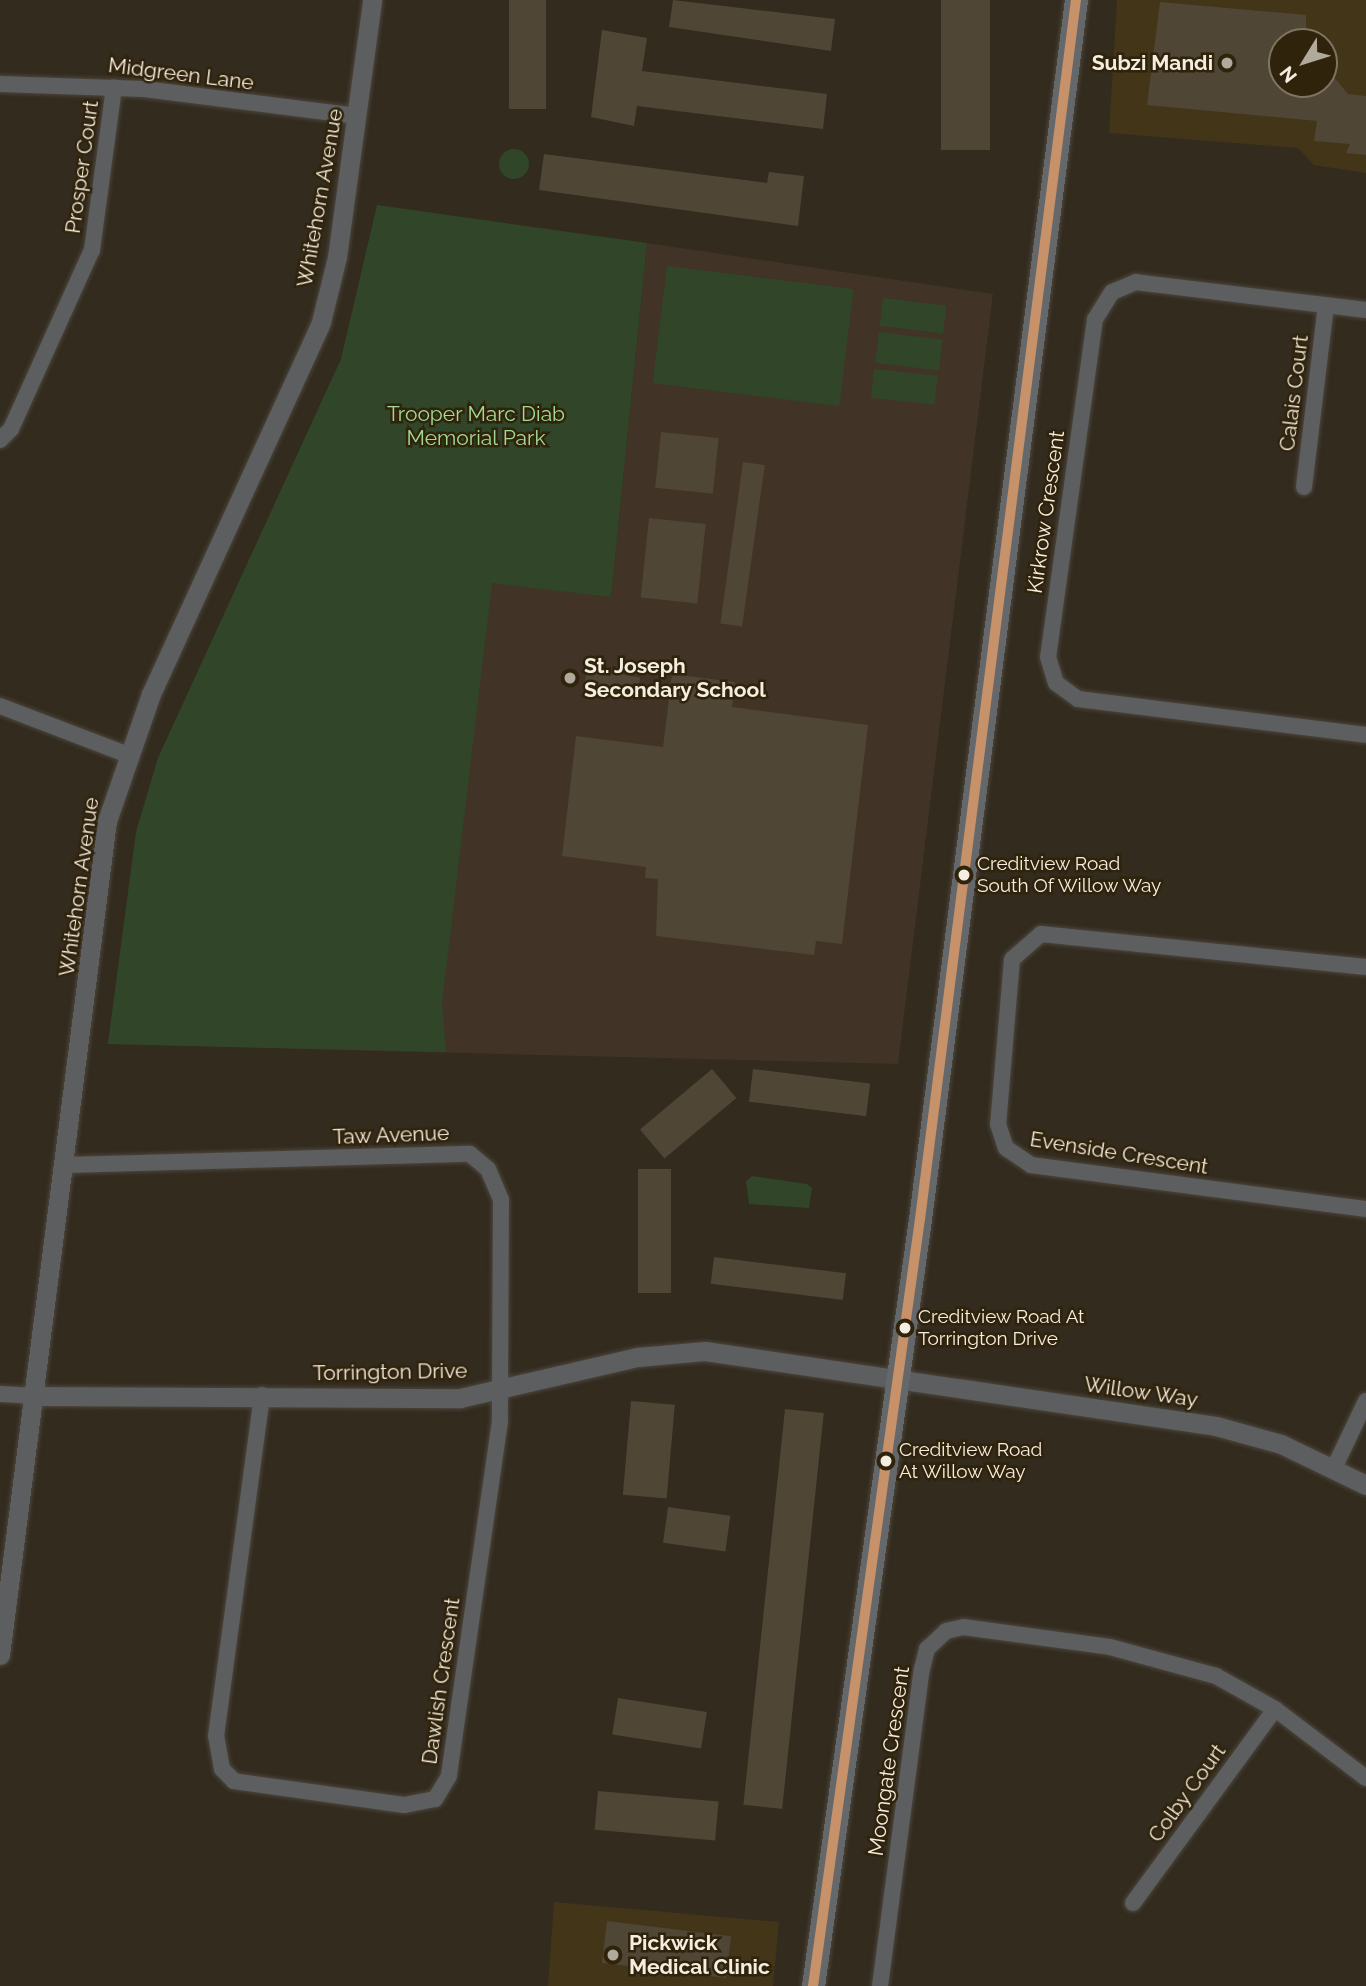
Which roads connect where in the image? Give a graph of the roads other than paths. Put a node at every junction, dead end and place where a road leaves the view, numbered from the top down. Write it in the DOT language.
graph roads {
  1 [pos="372,0"];
  2 [pos="1076,0"];
  3 [pos="0,84"];
  4 [pos="114,87"];
  5 [pos="357,116"];
  6 [pos="1326,305"];
  7 [pos="1366,310"];
  8 [pos="0,440"];
  9 [pos="1304,487"];
  10 [pos="0,706"];
  11 [pos="1366,735"];
  12 [pos="126,754"];
  13 [pos="1366,967"];
  14 [pos="67,1165"];
  15 [pos="1366,1209"];
  16 [pos="899,1382"];
  17 [pos="502,1389"];
  18 [pos="0,1394"];
  19 [pos="262,1395"];
  20 [pos="33,1396"];
  21 [pos="1366,1401"];
  22 [pos="1335,1466"];
  23 [pos="1366,1485"];
  24 [pos="0,1655"];
  25 [pos="1275,1709"];
  26 [pos="1366,1778"];
  27 [pos="1133,1903"];
  28 [pos="813,1986"];
  29 [pos="880,1986"];
  1 -- 5 [label="street, Whitehorn Avenue"];
  2 -- 16 [label="main road"];
  3 -- 4 [label="street, Midgreen Lane"];
  4 -- 5 [label="street, Midgreen Lane"];
  4 -- 8 [label="street, Prosper Court"];
  5 -- 12 [label="street, Whitehorn Avenue"];
  6 -- 7 [label="street, Kirkrow Crescent"];
  6 -- 9 [label="street, Calais Court"];
  6 -- 11 [label="street, Kirkrow Crescent"];
  10 -- 12 [label="street"];
  12 -- 14 [label="street, Whitehorn Avenue"];
  13 -- 15 [label="street, Evenside Crescent"];
  14 -- 17 [label="street, Taw Avenue"];
  14 -- 20 [label="street, Whitehorn Avenue"];
  16 -- 17 [label="street, Torrington Drive"];
  16 -- 22 [label="street, Willow Way"];
  16 -- 28 [label="main road"];
  17 -- 19 [label="street, Torrington Drive"];
  17 -- 19 [label="street, Dawlish Crescent"];
  18 -- 20 [label="street, Torrington Drive"];
  19 -- 20 [label="street, Torrington Drive"];
  20 -- 24 [label="street, Whitehorn Avenue"];
  21 -- 22 [label="street"];
  22 -- 23 [label="street, Willow Way"];
  25 -- 26 [label="street, Moongate Crescent"];
  25 -- 27 [label="street, Colby Court"];
  25 -- 29 [label="street, Moongate Crescent"];
}
